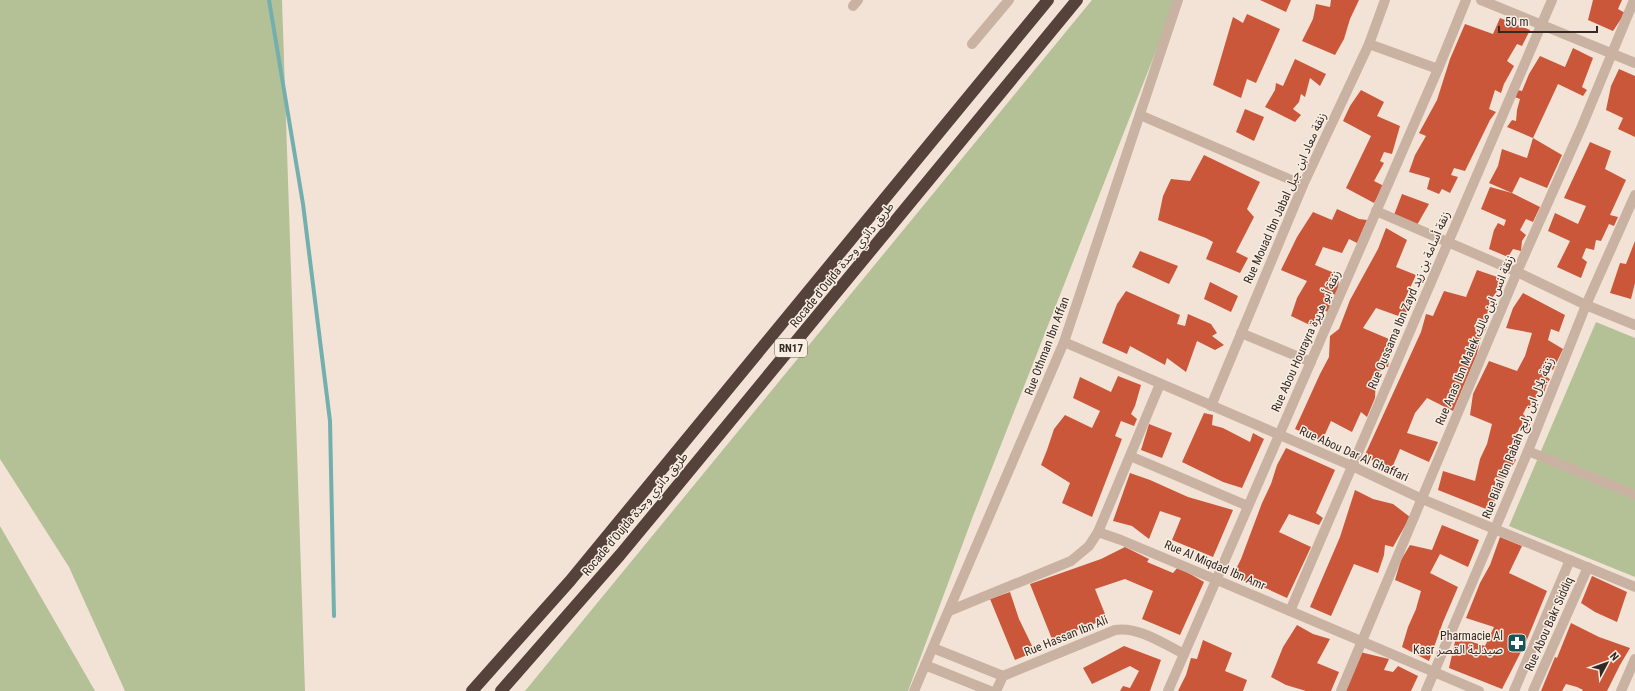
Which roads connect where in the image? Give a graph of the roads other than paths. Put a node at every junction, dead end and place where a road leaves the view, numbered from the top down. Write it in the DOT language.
graph roads {
  1 [pos="1009,0"];
  2 [pos="1048,0"];
  3 [pos="1077,0"];
  4 [pos="1178,0"];
  5 [pos="1385,0"];
  6 [pos="1466,0"];
  7 [pos="1481,0"];
  8 [pos="1552,0"];
  9 [pos="1634,0"];
  10 [pos="1542,26"];
  11 [pos="972,44"];
  12 [pos="1369,44"];
  13 [pos="1613,54"];
  14 [pos="1635,64"];
  15 [pos="1438,69"];
  16 [pos="1140,115"];
  17 [pos="1303,185"];
  18 [pos="1635,196"];
  19 [pos="1376,211"];
  20 [pos="1448,243"];
  21 [pos="1517,272"];
  22 [pos="1586,305"];
  23 [pos="1635,325"];
  24 [pos="1241,333"];
  25 [pos="1064,342"];
  26 [pos="1311,362"];
  27 [pos="1160,384"];
  28 [pos="1211,406"];
  29 [pos="1279,436"];
  30 [pos="1528,451"];
  31 [pos="1130,456"];
  32 [pos="1352,466"];
  33 [pos="1635,495"];
  34 [pos="1422,499"];
  35 [pos="1248,506"];
  36 [pos="1495,528"];
  37 [pos="1098,532"];
  38 [pos="1570,560"];
  39 [pos="1588,567"];
  40 [pos="1217,580"];
  41 [pos="1635,587"];
  42 [pos="949,611"];
  43 [pos="1290,611"];
  44 [pos="1362,641"];
  45 [pos="932,648"];
  46 [pos="1184,654"];
  47 [pos="1635,659"];
  48 [pos="925,665"];
  49 [pos="1433,672"];
  50 [pos="1003,676"];
  51 [pos="472,691"];
  52 [pos="500,691"];
  53 [pos="914,691"];
  54 [pos="990,691"];
  55 [pos="996,691"];
  56 [pos="1168,691"];
  57 [pos="1341,691"];
  58 [pos="1426,691"];
  59 [pos="1480,691"];
  60 [pos="1514,691"];
  61 [pos="1534,691"];
  62 [pos="1621,691"];
  1 -- 11 [label="street"];
  2 -- 51 [label="highway, Rocade d'Oujda طريق دائري وجدة / RN17"];
  3 -- 52 [label="highway, Rocade d'Oujda طريق دائري وجدة / RN17"];
  4 -- 16 [label="street, Rue Othman Ibn Affan"];
  5 -- 12 [label="street, Rue Mouad Ibn Jabal زنقة معاد ابن جبل"];
  6 -- 15 [label="street, Rue Abou Hourayra زنقة أبو هريرة"];
  7 -- 10 [label="street"];
  8 -- 10 [label="street, Rue Oussama Ibn Zayd زنقة أسامة بن زيد"];
  9 -- 13 [label="street, Rue Anas Ibn Malek زنقة انس ابن مالك"];
  10 -- 13 [label="street"];
  10 -- 20 [label="street, Rue Oussama Ibn Zayd زنقة أسامة بن زيد"];
  12 -- 15 [label="street"];
  12 -- 17 [label="street, Rue Mouad Ibn Jabal زنقة معاد ابن جبل"];
  13 -- 14 [label="street"];
  13 -- 21 [label="street, Rue Anas Ibn Malek زنقة انس ابن مالك"];
  15 -- 19 [label="street, Rue Abou Hourayra زنقة أبو هريرة"];
  16 -- 17 [label="street"];
  16 -- 25 [label="street, Rue Othman Ibn Affan"];
  17 -- 24 [label="street, Rue Mouad Ibn Jabal زنقة معاد ابن جبل"];
  18 -- 22 [label="street, Rue Bilal Ibn Rabah زنقة بلال ابن رابح"];
  19 -- 20 [label="street"];
  19 -- 26 [label="street, Rue Abou Hourayra زنقة أبو هريرة"];
  20 -- 21 [label="street"];
  20 -- 32 [label="street, Rue Oussama Ibn Zayd زنقة أسامة بن زيد"];
  21 -- 22 [label="street"];
  21 -- 34 [label="street, Rue Anas Ibn Malek زنقة انس ابن مالك"];
  22 -- 23 [label="street"];
  22 -- 30 [label="street, Rue Bilal Ibn Rabah زنقة بلال ابن رابح"];
  24 -- 26 [label="street"];
  24 -- 28 [label="street, Rue Mouad Ibn Jabal زنقة معاد ابن جبل"];
  25 -- 27 [label="street, Rue Abou Dar Al Ghaffari"];
  25 -- 42 [label="street, Rue Othman Ibn Affan"];
  26 -- 29 [label="street, Rue Abou Hourayra زنقة أبو هريرة"];
  27 -- 28 [label="street, Rue Abou Dar Al Ghaffari"];
  27 -- 31 [label="street"];
  28 -- 29 [label="street, Rue Abou Dar Al Ghaffari"];
  29 -- 32 [label="street, Rue Abou Dar Al Ghaffari"];
  29 -- 35 [label="street, Rue Abou Hourayra زنقة أبو هريرة"];
  30 -- 33 [label="street"];
  30 -- 36 [label="street, Rue Bilal Ibn Rabah زنقة بلال ابن رابح"];
  31 -- 35 [label="street"];
  31 -- 37 [label="street"];
  32 -- 34 [label="street, Rue Abou Dar Al Ghaffari"];
  32 -- 43 [label="street, Rue Oussama Ibn Zayd زنقة أسامة بن زيد"];
  34 -- 36 [label="street, Rue Abou Dar Al Ghaffari"];
  34 -- 44 [label="street, Rue Anas Ibn Malek زنقة انس ابن مالك"];
  35 -- 40 [label="street, Rue Abou Hourayra زنقة أبو هريرة"];
  36 -- 38 [label="street, Rue Abou Dar Al Ghaffari"];
  36 -- 49 [label="street, Rue Bilal Ibn Rabah زنقة بلال ابن رابح"];
  37 -- 40 [label="street, Rue Al Miqdad Ibn Amr"];
  37 -- 42 [label="street"];
  38 -- 39 [label="street, Rue Abou Dar Al Ghaffari"];
  38 -- 60 [label="street, Rue Abou Bakr Siddiq"];
  39 -- 41 [label="street, Rue Abou Dar Al Ghaffari"];
  39 -- 61 [label="street, Rue Abou Bakr Siddiq"];
  40 -- 43 [label="street, Rue Al Miqdad Ibn Amr"];
  40 -- 46 [label="street, Rue Abou Hourayra زنقة أبو هريرة"];
  42 -- 45 [label="street, Rue Othman Ibn Affan"];
  43 -- 44 [label="street, Rue Al Miqdad Ibn Amr"];
  44 -- 49 [label="street, Rue Al Miqdad Ibn Amr"];
  44 -- 57 [label="street, Rue Anas Ibn Malek زنقة انس ابن مالك"];
  45 -- 48 [label="street, Rue Othman Ibn Affan"];
  45 -- 50 [label="street"];
  46 -- 50 [label="street, Rue Hassan Ibn Ali"];
  46 -- 56 [label="street, Rue Abou Hourayra زنقة أبو هريرة"];
  47 -- 62 [label="street"];
  48 -- 53 [label="street, Rue Othman Ibn Affan"];
  48 -- 54 [label="street"];
  49 -- 58 [label="street, Rue Bilal Ibn Rabah زنقة بلال ابن رابح"];
  49 -- 59 [label="street, Rue Al Miqdad Ibn Amr"];
  50 -- 55 [label="street"];
}
